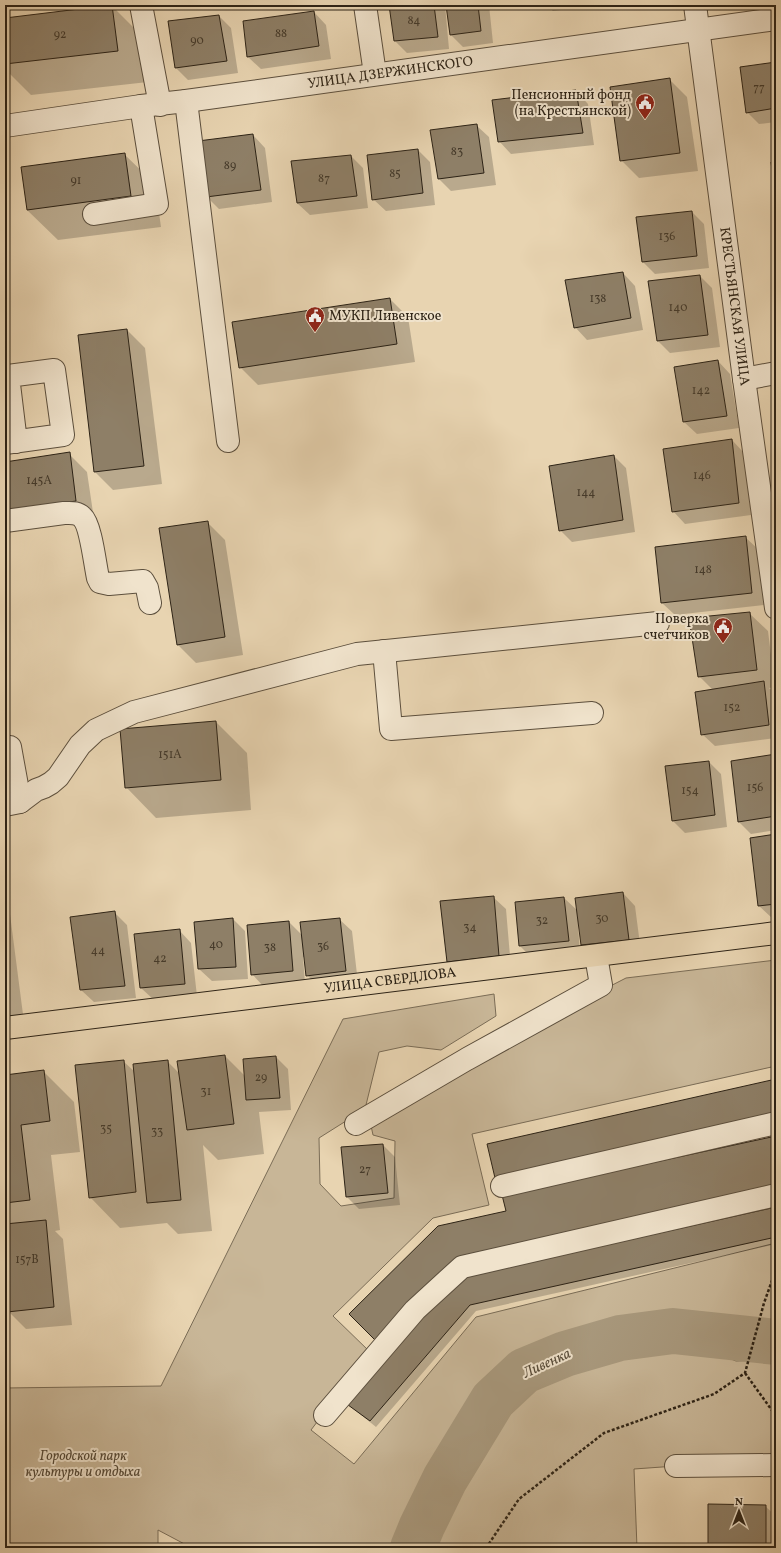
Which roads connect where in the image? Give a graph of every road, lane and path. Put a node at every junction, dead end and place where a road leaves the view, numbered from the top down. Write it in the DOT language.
graph roads {
  1 [pos="141,5"];
  2 [pos="365,5"];
  3 [pos="695,5"];
  4 [pos="776,19"];
  5 [pos="698,31"];
  6 [pos="375,74"];
  7 [pos="186,101"];
  8 [pos="150,105"];
  9 [pos="5,126"];
  10 [pos="94,214"];
  11 [pos="776,373"];
  12 [pos="744,379"];
  13 [pos="228,441"];
  14 [pos="5,521"];
  15 [pos="150,604"];
  16 [pos="776,608"];
  17 [pos="658,623"];
  18 [pos="384,651"];
  19 [pos="592,713"];
  20 [pos="10,747"];
  21 [pos="12,804"];
  22 [pos="776,933"];
  23 [pos="596,956"];
  24 [pos="5,1028"];
  25 [pos="776,1123"];
  26 [pos="356,1124"];
  27 [pos="502,1186"];
  28 [pos="776,1195"];
  29 [pos="776,1274"];
  30 [pos="745,1374"];
  31 [pos="325,1415"];
  32 [pos="776,1416"];
  33 [pos="776,1465"];
  34 [pos="676,1466"];
  35 [pos="486,1548"];
  1 -- 8 [label="street"];
  2 -- 6 [label="street"];
  3 -- 5 [label="street, КРЕСТЬЯНСКАЯ УЛИЦА"];
  4 -- 5 [label="street, УЛИЦА ДЗЕРЖИНСКОГО"];
  5 -- 6 [label="street, УЛИЦА ДЗЕРЖИНСКОГО"];
  5 -- 12 [label="street, КРЕСТЬЯНСКАЯ УЛИЦА"];
  6 -- 7 [label="street, УЛИЦА ДЗЕРЖИНСКОГО"];
  7 -- 8 [label="street, УЛИЦА ДЗЕРЖИНСКОГО"];
  7 -- 13 [label="street"];
  8 -- 9 [label="street, УЛИЦА ДЗЕРЖИНСКОГО"];
  8 -- 10 [label="street"];
  11 -- 12 [label="street"];
  12 -- 16 [label="street, КРЕСТЬЯНСКАЯ УЛИЦА"];
  14 -- 15 [label="street"];
  17 -- 18 [label="street"];
  18 -- 19 [label="street"];
  18 -- 21 [label="street"];
  20 -- 21 [label="street"];
  22 -- 23 [label="main road, УЛИЦА СВЕРДЛОВА"];
  23 -- 24 [label="main road, УЛИЦА СВЕРДЛОВА"];
  23 -- 26 [label="street"];
  25 -- 27 [label="street"];
  28 -- 31 [label="street"];
  29 -- 30 [label="path"];
  30 -- 32 [label="path"];
  30 -- 35 [label="path"];
  33 -- 34 [label="street"];
}
